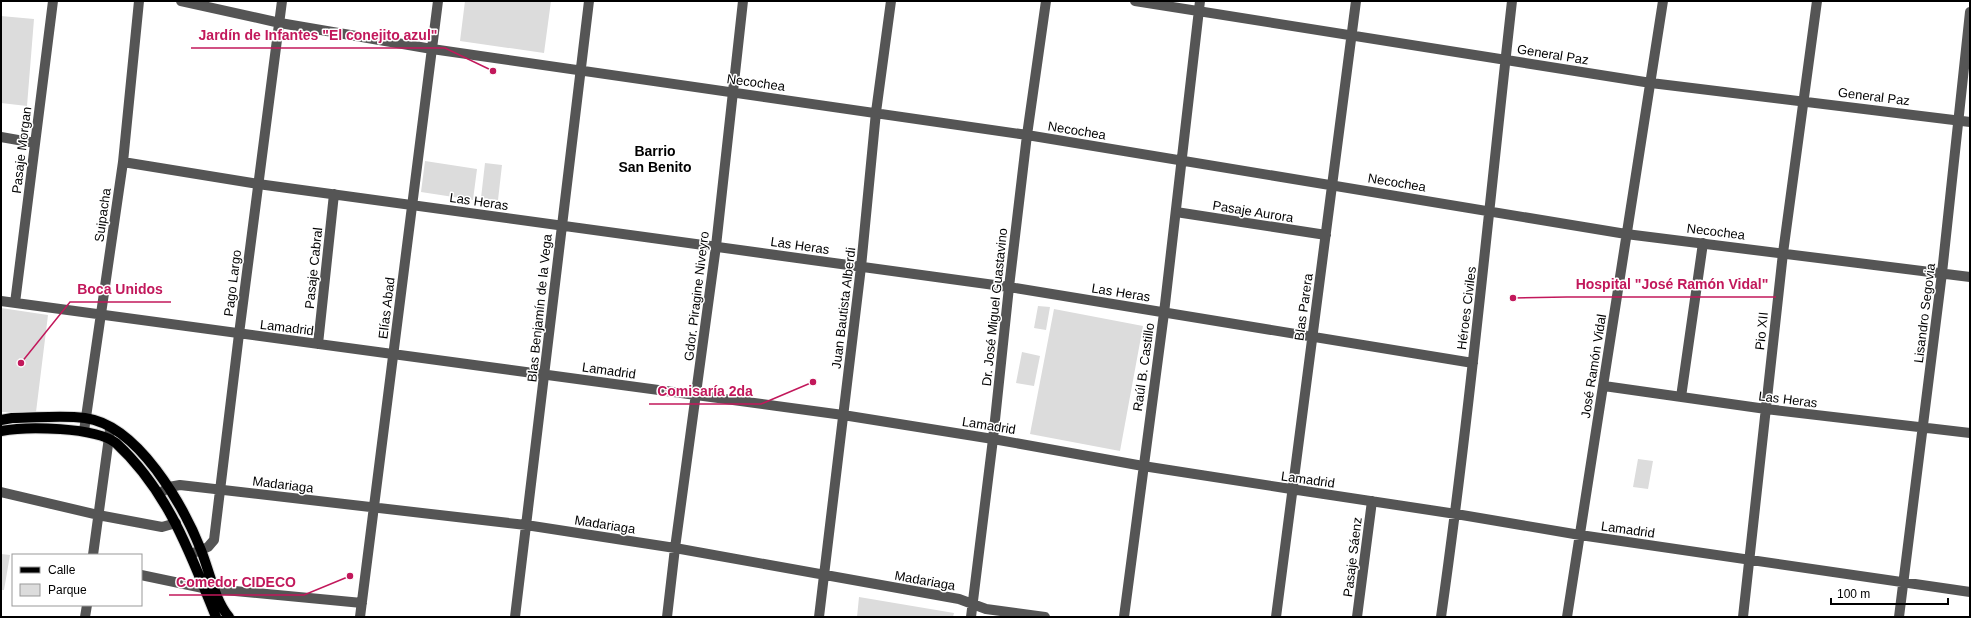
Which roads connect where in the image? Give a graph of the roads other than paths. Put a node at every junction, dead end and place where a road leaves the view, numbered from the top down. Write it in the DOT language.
graph roads {
  1 [pos="53,1"];
  2 [pos="139,1"];
  3 [pos="181,1"];
  4 [pos="282,1"];
  5 [pos="438,1"];
  6 [pos="589,1"];
  7 [pos="743,1"];
  8 [pos="891,1"];
  9 [pos="1046,1"];
  10 [pos="1134,1"];
  11 [pos="1356,1"];
  12 [pos="1512,1"];
  13 [pos="1663,1"];
  14 [pos="1816,1"];
  15 [pos="1199,6"];
  16 [pos="1970,12"];
  17 [pos="280,23"];
  18 [pos="1351,35"];
  19 [pos="432,49"];
  20 [pos="1505,60"];
  21 [pos="580,71"];
  22 [pos="1651,82"];
  23 [pos="733,92"];
  24 [pos="1802,100"];
  25 [pos="876,112"];
  26 [pos="1959,120"];
  27 [pos="1970,122"];
  28 [pos="1028,135"];
  29 [pos="1,137"];
  30 [pos="35,143"];
  31 [pos="1182,160"];
  32 [pos="123,162"];
  33 [pos="258,184"];
  34 [pos="1333,185"];
  35 [pos="334,194"];
  36 [pos="411,205"];
  37 [pos="1490,210"];
  38 [pos="1176,212"];
  39 [pos="562,225"];
  40 [pos="1626,234"];
  41 [pos="1326,235"];
  42 [pos="1703,243"];
  43 [pos="716,246"];
  44 [pos="1783,252"];
  45 [pos="861,267"];
  46 [pos="1942,273"];
  47 [pos="1970,277"];
  48 [pos="1009,287"];
  49 [pos="1,301"];
  50 [pos="15,303"];
  51 [pos="1164,312"];
  52 [pos="102,316"];
  53 [pos="239,334"];
  54 [pos="1312,337"];
  55 [pos="318,344"];
  56 [pos="394,354"];
  57 [pos="1473,362"];
  58 [pos="545,374"];
  59 [pos="1604,386"];
  60 [pos="696,395"];
  61 [pos="1681,397"];
  62 [pos="1766,409"];
  63 [pos="843,415"];
  64 [pos="85,418"];
  65 [pos="1,420"];
  66 [pos="111,427"];
  67 [pos="1923,427"];
  68 [pos="1,431"];
  69 [pos="84,431"];
  70 [pos="1970,433"];
  71 [pos="108,437"];
  72 [pos="993,439"];
  73 [pos="1143,466"];
  74 [pos="169,487"];
  75 [pos="220,489"];
  76 [pos="1291,489"];
  77 [pos="1,492"];
  78 [pos="159,494"];
  79 [pos="1372,501"];
  80 [pos="373,508"];
  81 [pos="1456,514"];
  82 [pos="98,515"];
  83 [pos="176,523"];
  84 [pos="526,525"];
  85 [pos="1580,535"];
  86 [pos="675,548"];
  87 [pos="201,550"];
  88 [pos="93,554"];
  89 [pos="191,554"];
  90 [pos="1750,560"];
  91 [pos="142,575"];
  92 [pos="824,576"];
  93 [pos="1903,583"];
  94 [pos="203,588"];
  95 [pos="215,588"];
  96 [pos="1970,592"];
  97 [pos="362,604"];
  98 [pos="972,604"];
  99 [pos="87,606"];
  100 [pos="223,616"];
  101 [pos="85,617"];
  102 [pos="360,617"];
  103 [pos="515,617"];
  104 [pos="667,617"];
  105 [pos="819,617"];
  106 [pos="971,617"];
  107 [pos="1045,617"];
  108 [pos="1124,617"];
  109 [pos="1276,617"];
  110 [pos="1357,617"];
  111 [pos="1441,617"];
  112 [pos="1567,617"];
  113 [pos="1743,617"];
  114 [pos="1899,617"];
  1 -- 30 [label="street, Pasaje Morgan"];
  2 -- 32 [label="street, Suipacha"];
  3 -- 17 [label="street, Necochea"];
  4 -- 17 [label="street, Pago Largo"];
  5 -- 19 [label="street, Elías Abad"];
  6 -- 21 [label="street, Blas Benjamín de la Vega"];
  7 -- 23 [label="street, Gdor. Piragine Niveyro"];
  8 -- 25 [label="street, Juan Bautista Alberdi"];
  9 -- 28 [label="street, Dr. José Miguel Guastavino"];
  10 -- 15 [label="street, General Paz"];
  11 -- 18 [label="street, Blas Parera"];
  12 -- 20 [label="street, Héroes Civiles"];
  13 -- 22 [label="street, José Ramón Vidal"];
  14 -- 24 [label="street, Pio XII"];
  15 -- 18 [label="street, General Paz"];
  15 -- 31 [label="street, Raúl B. Castillo"];
  16 -- 26 [label="street, Lisandro Segovia"];
  17 -- 19 [label="street, Necochea"];
  17 -- 33 [label="street, Pago Largo"];
  18 -- 20 [label="street, General Paz"];
  18 -- 34 [label="street, Blas Parera"];
  19 -- 21 [label="street, Necochea"];
  19 -- 36 [label="street, Elías Abad"];
  20 -- 22 [label="street, General Paz"];
  20 -- 37 [label="street, Héroes Civiles"];
  21 -- 23 [label="street, Necochea"];
  21 -- 39 [label="street, Blas Benjamín de la Vega"];
  22 -- 24 [label="street, General Paz"];
  22 -- 40 [label="street, José Ramón Vidal"];
  23 -- 25 [label="street, Necochea"];
  23 -- 43 [label="street, Gdor. Piragine Niveyro"];
  24 -- 26 [label="street, General Paz"];
  24 -- 44 [label="street, Pio XII"];
  25 -- 28 [label="street, Necochea"];
  25 -- 45 [label="street, Juan Bautista Alberdi"];
  26 -- 27 [label="street, General Paz"];
  26 -- 46 [label="street, Lisandro Segovia"];
  28 -- 31 [label="street, Necochea"];
  28 -- 48 [label="street, Dr. José Miguel Guastavino"];
  29 -- 30 [label="street"];
  30 -- 50 [label="street, Pasaje Morgan"];
  31 -- 34 [label="street, Necochea"];
  31 -- 38 [label="street, Raúl B. Castillo"];
  32 -- 33 [label="street, Las Heras"];
  32 -- 52 [label="street, Suipacha"];
  33 -- 35 [label="street, Las Heras"];
  33 -- 53 [label="street, Pago Largo"];
  34 -- 37 [label="street, Necochea"];
  34 -- 41 [label="street, Blas Parera"];
  35 -- 36 [label="street, Las Heras"];
  35 -- 55 [label="street, Pasaje Cabral"];
  36 -- 39 [label="street, Las Heras"];
  36 -- 56 [label="street, Elías Abad"];
  37 -- 40 [label="street, Necochea"];
  37 -- 57 [label="street, Héroes Civiles"];
  38 -- 41 [label="street, Pasaje Aurora"];
  38 -- 51 [label="street, Raúl B. Castillo"];
  39 -- 43 [label="street, Las Heras"];
  39 -- 58 [label="street, Blas Benjamín de la Vega"];
  40 -- 42 [label="street, Necochea"];
  40 -- 59 [label="street, José Ramón Vidal"];
  41 -- 54 [label="street, Blas Parera"];
  42 -- 44 [label="street, Necochea"];
  42 -- 61 [label="street"];
  43 -- 45 [label="street, Las Heras"];
  43 -- 60 [label="street, Gdor. Piragine Niveyro"];
  44 -- 46 [label="street, Necochea"];
  44 -- 62 [label="street, Pio XII"];
  45 -- 48 [label="street, Las Heras"];
  45 -- 63 [label="street, Juan Bautista Alberdi"];
  46 -- 47 [label="street, Necochea"];
  46 -- 67 [label="street, Lisandro Segovia"];
  48 -- 51 [label="street, Las Heras"];
  48 -- 72 [label="street, Dr. José Miguel Guastavino"];
  49 -- 50 [label="street, Lamadrid"];
  50 -- 52 [label="street, Lamadrid"];
  51 -- 54 [label="street, Las Heras"];
  51 -- 73 [label="street, Raúl B. Castillo"];
  52 -- 53 [label="street, Lamadrid"];
  52 -- 64 [label="street, Suipacha"];
  53 -- 55 [label="street, Lamadrid"];
  53 -- 75 [label="street, Pago Largo"];
  54 -- 57 [label="street, Las Heras"];
  54 -- 76 [label="street, Blas Parera"];
  55 -- 56 [label="street, Lamadrid"];
  56 -- 58 [label="street, Lamadrid"];
  56 -- 80 [label="street, Elías Abad"];
  57 -- 81 [label="street, Héroes Civiles"];
  58 -- 60 [label="street, Lamadrid"];
  58 -- 84 [label="street, Blas Benjamín de la Vega"];
  59 -- 61 [label="street, Las Heras"];
  59 -- 85 [label="street, José Ramón Vidal"];
  60 -- 63 [label="street, Lamadrid"];
  60 -- 86 [label="street, Gdor. Piragine Niveyro"];
  61 -- 62 [label="street, Las Heras"];
  62 -- 67 [label="street, Las Heras"];
  62 -- 90 [label="street, Pio XII"];
  63 -- 72 [label="street, Lamadrid"];
  63 -- 92 [label="street, Juan Bautista Alberdi"];
  64 -- 65 [label="main road"];
  64 -- 66 [label="main road"];
  64 -- 69 [label="street, Suipacha"];
  66 -- 71 [label="street"];
  66 -- 74 [label="main road"];
  67 -- 70 [label="street, Las Heras"];
  67 -- 93 [label="street, Lisandro Segovia"];
  68 -- 69 [label="main road"];
  69 -- 71 [label="main road"];
  71 -- 78 [label="main road"];
  71 -- 82 [label="street"];
  72 -- 73 [label="street, Lamadrid"];
  72 -- 98 [label="street, Dr. José Miguel Guastavino"];
  73 -- 76 [label="street, Lamadrid"];
  73 -- 108 [label="street, Raúl B. Castillo"];
  74 -- 75 [label="street, Madariaga"];
  74 -- 78 [label="street"];
  74 -- 87 [label="main road"];
  75 -- 80 [label="street, Madariaga"];
  75 -- 87 [label="street, Pago Largo"];
  76 -- 79 [label="street, Lamadrid"];
  76 -- 109 [label="street, Blas Parera"];
  77 -- 82 [label="street"];
  78 -- 83 [label="main road"];
  79 -- 81 [label="street, Lamadrid"];
  79 -- 110 [label="street, Pasaje Sáenz"];
  80 -- 84 [label="street, Madariaga"];
  80 -- 97 [label="street, Elías Abad"];
  81 -- 85 [label="street, Lamadrid"];
  81 -- 111 [label="street, Héroes Civiles"];
  82 -- 83 [label="street"];
  82 -- 88 [label="street"];
  83 -- 89 [label="main road"];
  84 -- 86 [label="street, Madariaga"];
  84 -- 103 [label="street, Blas Benjamín de la Vega"];
  85 -- 90 [label="street, Lamadrid"];
  85 -- 112 [label="street, José Ramón Vidal"];
  86 -- 92 [label="street, Madariaga"];
  86 -- 104 [label="street, Gdor. Piragine Niveyro"];
  87 -- 89 [label="street, Pago Largo"];
  87 -- 95 [label="main road"];
  89 -- 94 [label="main road"];
  90 -- 93 [label="street, Lamadrid"];
  90 -- 113 [label="street, Pio XII"];
  91 -- 94 [label="street"];
  92 -- 98 [label="street, Madariaga"];
  92 -- 105 [label="street, Juan Bautista Alberdi"];
  93 -- 96 [label="street, Lamadrid"];
  93 -- 114 [label="street, Lisandro Segovia"];
  94 -- 95 [label="street"];
  94 -- 100 [label="main road"];
  95 -- 97 [label="street"];
  95 -- 100 [label="main road"];
  97 -- 102 [label="street, Elías Abad"];
  98 -- 106 [label="street, Dr. José Miguel Guastavino"];
  98 -- 107 [label="street, Madariaga"];
  99 -- 101 [label="street"];
}
